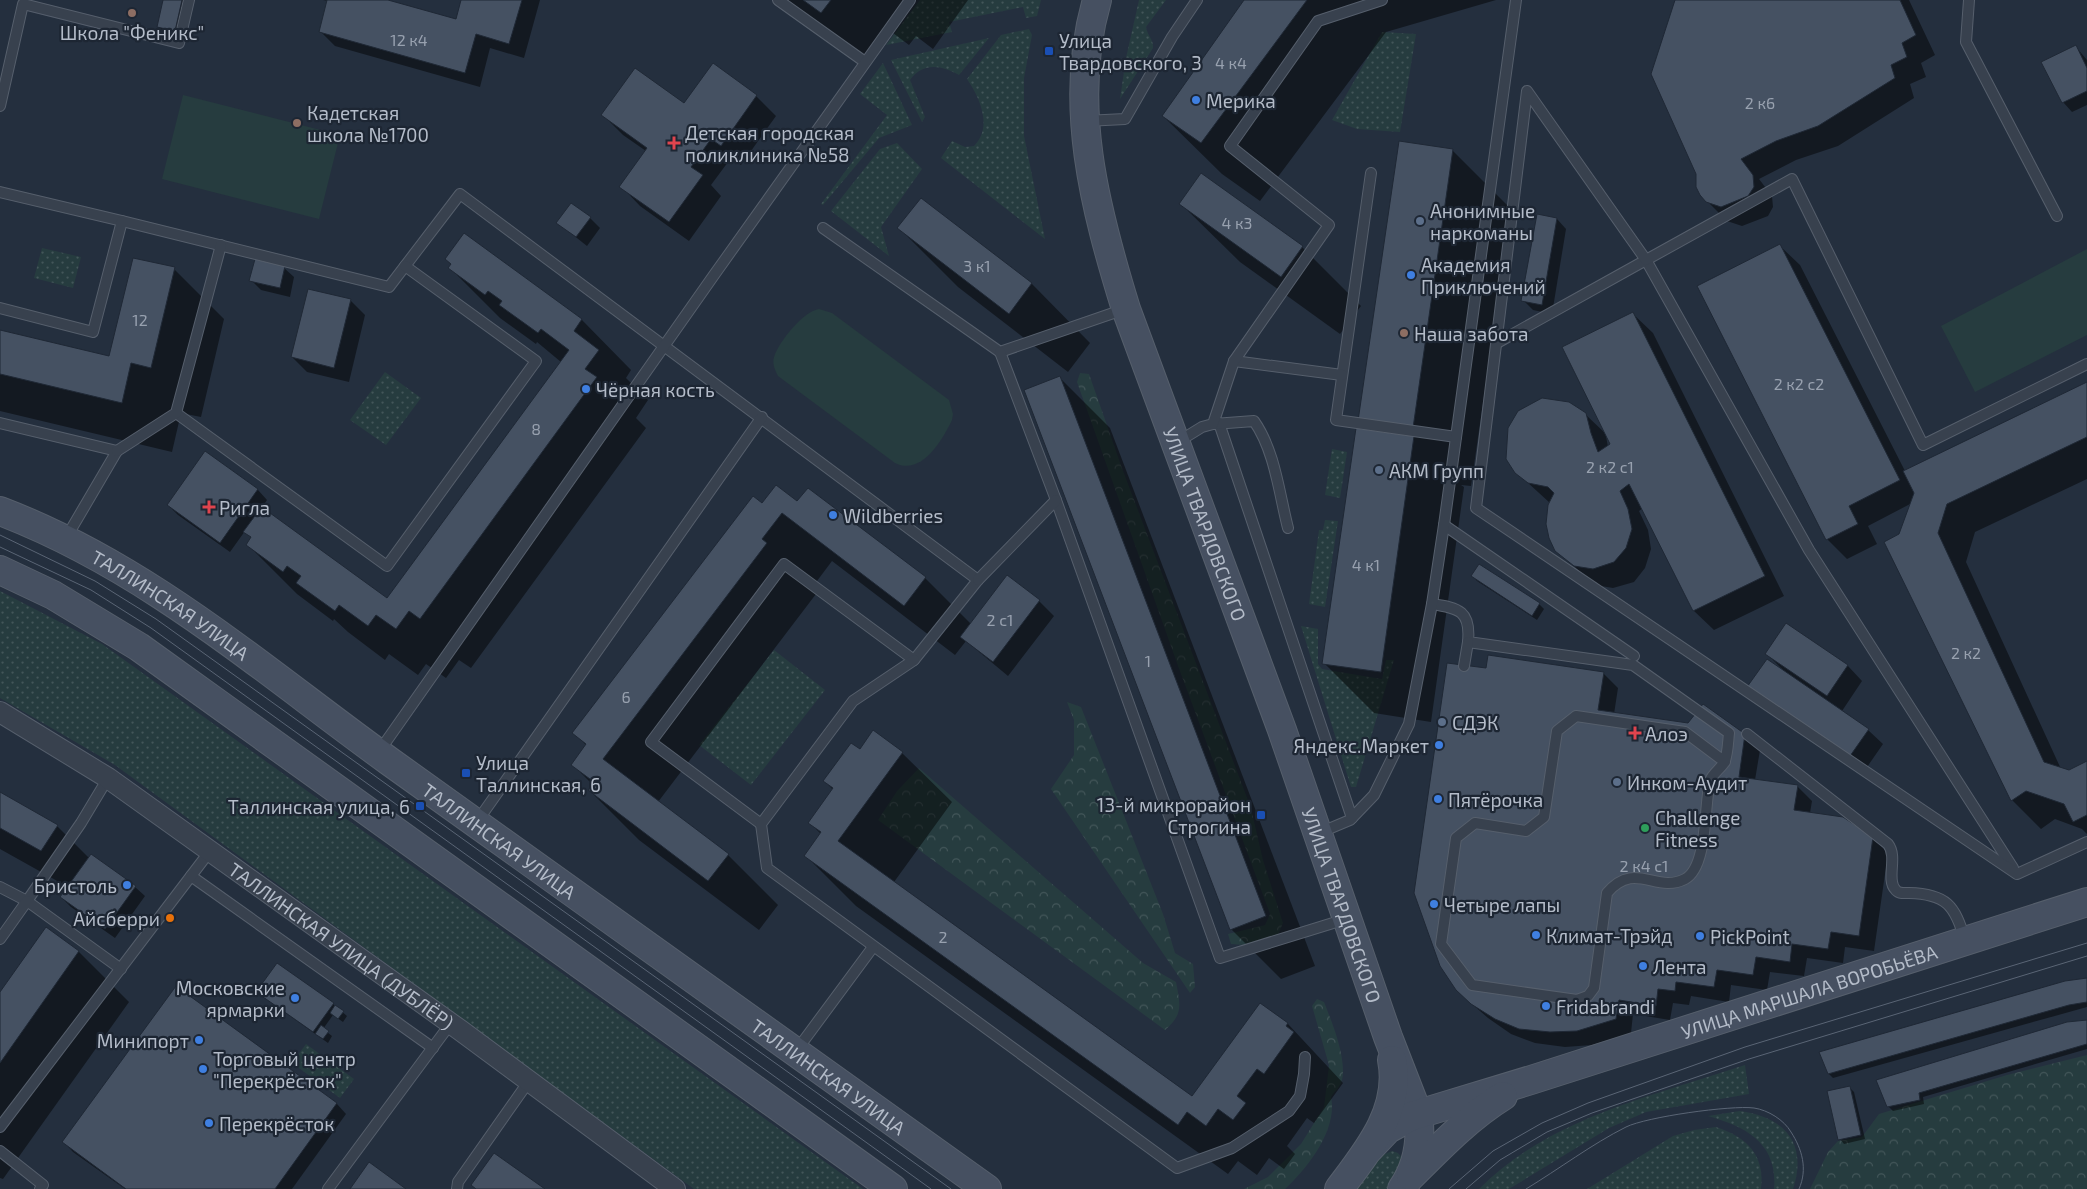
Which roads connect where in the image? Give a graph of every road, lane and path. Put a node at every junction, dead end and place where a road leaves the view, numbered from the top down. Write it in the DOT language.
graph roads {
  1 [pos="189,0"];
  2 [pos="778,0"];
  3 [pos="910,0"];
  4 [pos="1097,0"];
  5 [pos="1197,0"];
  6 [pos="1382,0"];
  7 [pos="1516,0"];
  8 [pos="1969,0"];
  9 [pos="865,62"];
  10 [pos="0,106"];
  11 [pos="1084,121"];
  12 [pos="1371,173"];
  13 [pos="0,192"];
  14 [pos="2057,216"];
  15 [pos="122,221"];
  16 [pos="822,228"];
  17 [pos="222,245"];
  18 [pos="1646,260"];
  19 [pos="405,266"];
  20 [pos="0,308"];
  21 [pos="1126,309"];
  22 [pos="1497,343"];
  23 [pos="664,345"];
  24 [pos="1000,352"];
  25 [pos="1234,361"];
  26 [pos="2087,364"];
  27 [pos="1342,375"];
  28 [pos="176,413"];
  29 [pos="762,417"];
  30 [pos="0,423"];
  31 [pos="1216,424"];
  32 [pos="1456,437"];
  33 [pos="1176,443"];
  34 [pos="117,451"];
  35 [pos="1056,500"];
  36 [pos="0,511"];
  37 [pos="1444,525"];
  38 [pos="1288,528"];
  39 [pos="66,538"];
  40 [pos="0,570"];
  41 [pos="978,580"];
  42 [pos="1432,604"];
  43 [pos="1468,642"];
  44 [pos="1634,656"];
  45 [pos="914,660"];
  46 [pos="1464,666"];
  47 [pos="0,712"];
  48 [pos="1747,734"];
  49 [pos="378,753"];
  50 [pos="1725,762"];
  51 [pos="108,778"];
  52 [pos="1352,818"];
  53 [pos="476,823"];
  54 [pos="761,824"];
  55 [pos="1318,833"];
  56 [pos="2087,842"];
  57 [pos="210,851"];
  58 [pos="2016,874"];
  59 [pos="191,876"];
  60 [pos="0,887"];
  61 [pos="27,901"];
  62 [pos="2087,902"];
  63 [pos="1348,918"];
  64 [pos="0,939"];
  65 [pos="1965,940"];
  66 [pos="873,947"];
  67 [pos="121,969"];
  68 [pos="451,1023"];
  69 [pos="1388,1037"];
  70 [pos="433,1048"];
  71 [pos="795,1052"];
  72 [pos="1304,1057"];
  73 [pos="1531,1080"];
  74 [pos="529,1081"];
  75 [pos="1418,1114"];
  76 [pos="0,1127"];
  77 [pos="1369,1149"];
  78 [pos="0,1151"];
  79 [pos="1406,1183"];
  80 [pos="44,1188"];
  81 [pos="328,1189"];
  82 [pos="457,1189"];
  83 [pos="676,1189"];
  84 [pos="893,1189"];
  85 [pos="987,1189"];
  86 [pos="1339,1189"];
  1 -- 10 [label="lane"];
  2 -- 9 [label="lane"];
  3 -- 9 [label="lane"];
  4 -- 11 [label="main road, УЛИЦА ТВАРДОВСКОГО"];
  5 -- 11 [label="lane"];
  6 -- 25 [label="lane"];
  7 -- 32 [label="lane"];
  8 -- 14 [label="lane"];
  9 -- 23 [label="lane"];
  11 -- 21 [label="main road, УЛИЦА ТВАРДОВСКОГО"];
  12 -- 27 [label="lane"];
  13 -- 15 [label="lane"];
  15 -- 17 [label="lane"];
  15 -- 20 [label="lane"];
  16 -- 24 [label="lane"];
  17 -- 19 [label="lane"];
  17 -- 28 [label="lane"];
  18 -- 22 [label="lane"];
  18 -- 22 [label="lane"];
  18 -- 26 [label="lane"];
  18 -- 58 [label="lane"];
  19 -- 23 [label="lane"];
  19 -- 28 [label="lane"];
  21 -- 24 [label="lane"];
  21 -- 33 [label="main road, УЛИЦА ТВАРДОВСКОГО"];
  22 -- 58 [label="lane"];
  23 -- 29 [label="lane"];
  23 -- 49 [label="lane"];
  24 -- 35 [label="lane"];
  25 -- 27 [label="lane"];
  25 -- 31 [label="lane"];
  27 -- 32 [label="lane"];
  28 -- 34 [label="lane"];
  29 -- 41 [label="lane"];
  29 -- 53 [label="lane"];
  30 -- 34 [label="lane"];
  31 -- 33 [label="lane"];
  31 -- 38 [label="lane"];
  31 -- 52 [label="lane"];
  32 -- 37 [label="lane"];
  33 -- 55 [label="main road, УЛИЦА ТВАРДОВСКОГО"];
  34 -- 39 [label="lane"];
  35 -- 41 [label="lane"];
  35 -- 63 [label="lane"];
  36 -- 39 [label="main road, ТАЛЛИНСКАЯ УЛИЦА"];
  37 -- 42 [label="lane"];
  37 -- 44 [label="lane"];
  39 -- 49 [label="main road, ТАЛЛИНСКАЯ УЛИЦА"];
  40 -- 84 [label="main road"];
  41 -- 45 [label="lane"];
  42 -- 43 [label="lane"];
  42 -- 52 [label="lane"];
  43 -- 46 [label="lane"];
  43 -- 50 [label="lane"];
  45 -- 54 [label="lane"];
  45 -- 54 [label="lane"];
  47 -- 51 [label="street, ТАЛЛИНСКАЯ УЛИЦА (ДУБЛЁР)"];
  48 -- 65 [label="lane"];
  49 -- 53 [label="main road, ТАЛЛИНСКАЯ УЛИЦА"];
  50 -- 50 [label="lane"];
  51 -- 57 [label="street, ТАЛЛИНСКАЯ УЛИЦА (ДУБЛЁР)"];
  51 -- 61 [label="lane"];
  52 -- 55 [label="lane"];
  53 -- 71 [label="main road, ТАЛЛИНСКАЯ УЛИЦА"];
  54 -- 66 [label="lane"];
  55 -- 63 [label="main road, УЛИЦА ТВАРДОВСКОГО"];
  56 -- 58 [label="lane"];
  57 -- 59 [label="lane"];
  57 -- 68 [label="street, ТАЛЛИНСКАЯ УЛИЦА (ДУБЛЁР)"];
  59 -- 67 [label="lane"];
  59 -- 70 [label="lane"];
  60 -- 61 [label="lane"];
  61 -- 64 [label="lane"];
  61 -- 67 [label="lane"];
  62 -- 65 [label="main road, УЛИЦА МАРШАЛА ВОРОБЬЁВА"];
  63 -- 69 [label="main road, УЛИЦА ТВАРДОВСКОГО"];
  65 -- 73 [label="main road, УЛИЦА МАРШАЛА ВОРОБЬЁВА"];
  66 -- 71 [label="lane"];
  66 -- 72 [label="lane"];
  67 -- 76 [label="lane"];
  68 -- 70 [label="lane"];
  68 -- 74 [label="street, ТАЛЛИНСКАЯ УЛИЦА (ДУБЛЁР)"];
  69 -- 75 [label="main road, УЛИЦА ТВАРДОВСКОГО"];
  69 -- 77 [label="main road, УЛИЦА ТВАРДОВСКОГО"];
  70 -- 81 [label="lane"];
  71 -- 85 [label="main road, ТАЛЛИНСКАЯ УЛИЦА"];
  73 -- 75 [label="main road, УЛИЦА МАРШАЛА ВОРОБЬЁВА"];
  73 -- 79 [label="main road, УЛИЦА МАРШАЛА ВОРОБЬЁВА"];
  74 -- 82 [label="lane"];
  74 -- 83 [label="street, ТАЛЛИНСКАЯ УЛИЦА (ДУБЛЁР)"];
  75 -- 77 [label="main road, УЛИЦА МАРШАЛА ВОРОБЬЁВА"];
  75 -- 79 [label="main road, УЛИЦА ТВАРДОВСКОГО"];
  77 -- 86 [label="main road, УЛИЦА ТВАРДОВСКОГО"];
  78 -- 80 [label="lane"];
}
